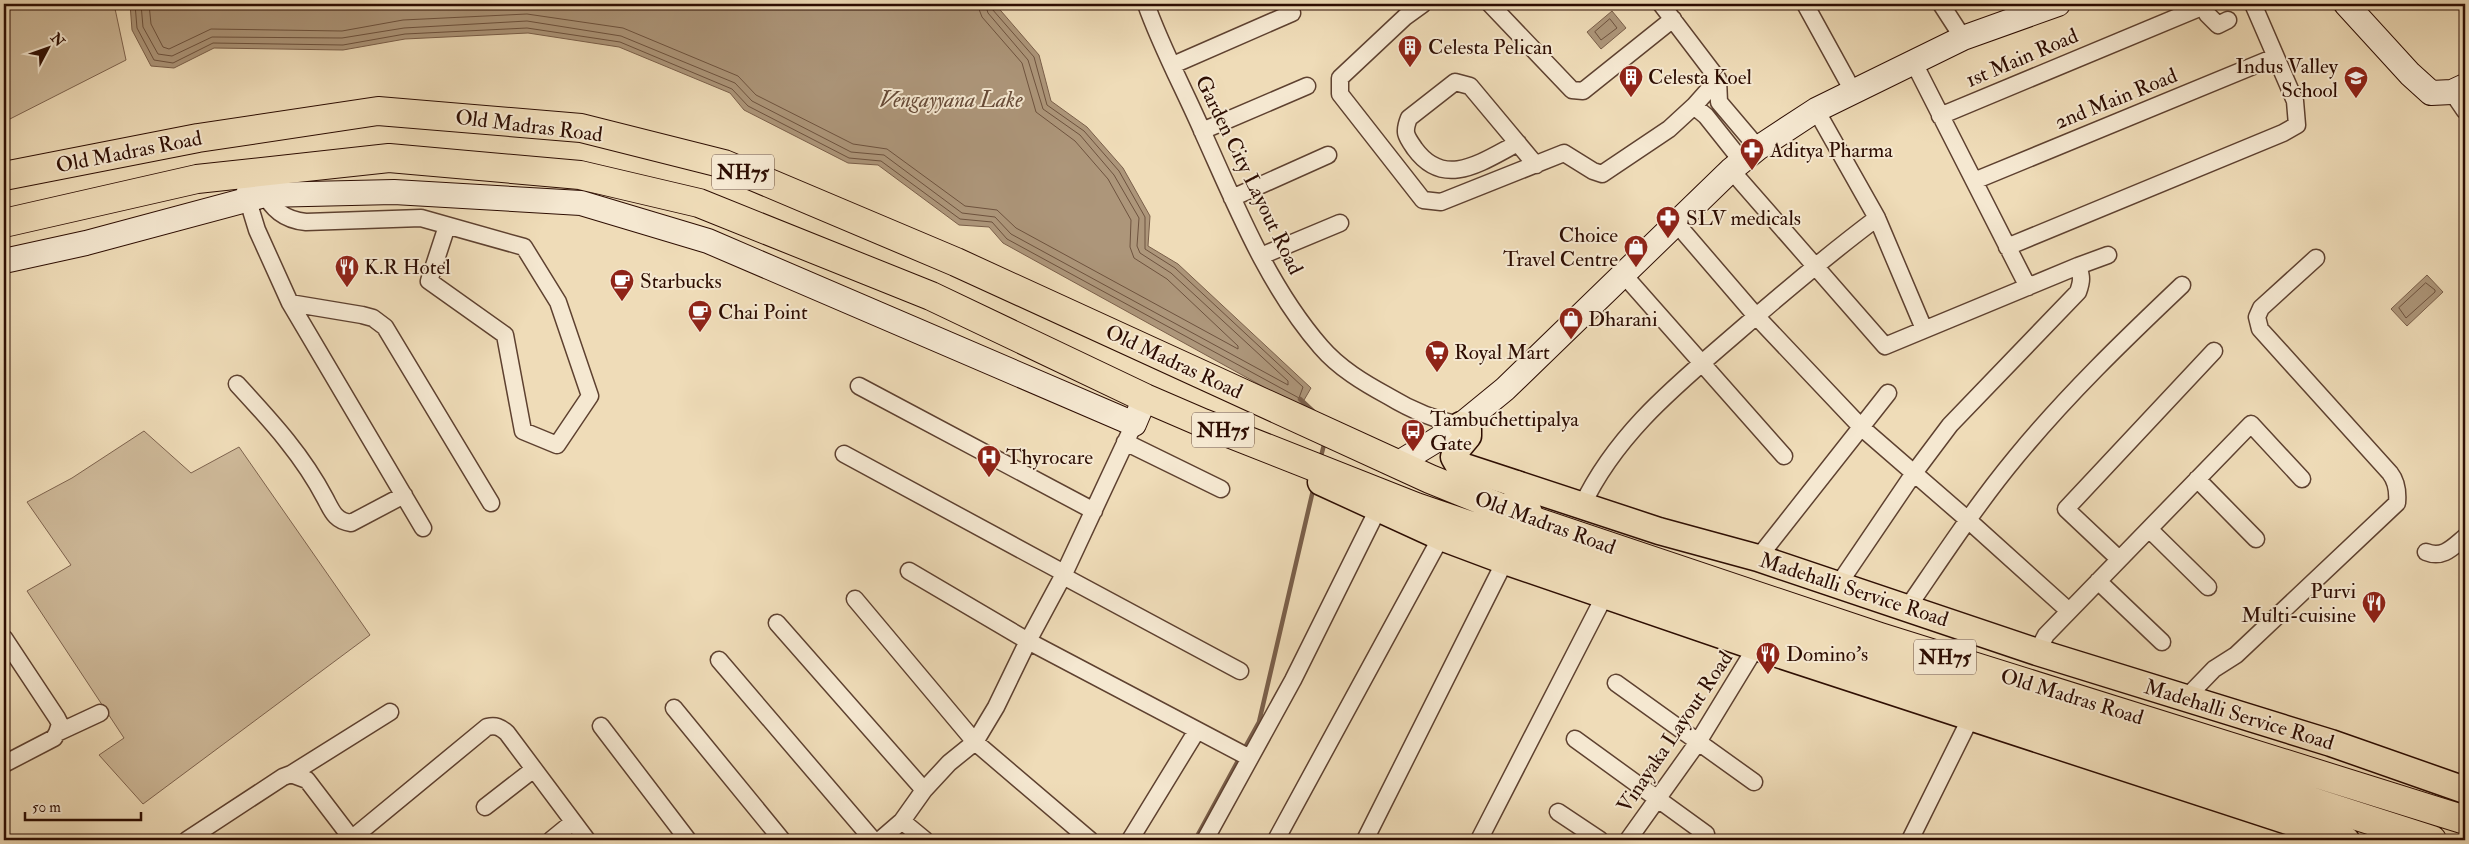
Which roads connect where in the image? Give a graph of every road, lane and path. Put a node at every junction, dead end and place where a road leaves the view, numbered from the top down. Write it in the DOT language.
graph roads {
  1 [pos="1146,4"];
  2 [pos="1423,4"];
  3 [pos="1490,4"];
  4 [pos="1661,4"];
  5 [pos="1805,4"];
  6 [pos="1941,4"];
  7 [pos="2058,4"];
  8 [pos="2253,4"];
  9 [pos="2346,4"];
  10 [pos="1292,13"];
  11 [pos="1673,19"];
  12 [pos="2228,20"];
  13 [pos="1963,38"];
  14 [pos="2275,57"];
  15 [pos="1914,63"];
  16 [pos="1173,65"];
  17 [pos="1718,79"];
  18 [pos="1306,86"];
  19 [pos="2458,89"];
  20 [pos="1854,93"];
  21 [pos="1694,106"];
  22 [pos="1816,110"];
  23 [pos="2465,111"];
  24 [pos="1940,116"];
  25 [pos="1202,131"];
  26 [pos="1518,143"];
  27 [pos="1414,148"];
  28 [pos="1328,155"];
  29 [pos="1743,159"];
  30 [pos="1395,164"];
  31 [pos="1536,165"];
  32 [pos="4,176"];
  33 [pos="1974,180"];
  34 [pos="253,186"];
  35 [pos="1232,198"];
  36 [pos="1878,218"];
  37 [pos="1340,222"];
  38 [pos="4,223"];
  39 [pos="1676,223"];
  40 [pos="447,226"];
  41 [pos="2007,247"];
  42 [pos="2108,255"];
  43 [pos="1261,256"];
  44 [pos="2316,258"];
  45 [pos="4,261"];
  46 [pos="1814,265"];
  47 [pos="2078,266"];
  48 [pos="1623,274"];
  49 [pos="2182,285"];
  50 [pos="2028,287"];
  51 [pos="290,303"];
  52 [pos="1756,316"];
  53 [pos="1924,328"];
  54 [pos="2214,351"];
  55 [pos="1701,364"];
  56 [pos="237,384"];
  57 [pos="859,386"];
  58 [pos="1888,394"];
  59 [pos="1145,398"];
  60 [pos="1461,425"];
  61 [pos="1862,428"];
  62 [pos="1129,433"];
  63 [pos="844,454"];
  64 [pos="1281,454"];
  65 [pos="1784,456"];
  66 [pos="1397,464"];
  67 [pos="1914,473"];
  68 [pos="2197,479"];
  69 [pos="2302,480"];
  70 [pos="1516,485"];
  71 [pos="1221,489"];
  72 [pos="404,495"];
  73 [pos="491,503"];
  74 [pos="1582,506"];
  75 [pos="1378,509"];
  76 [pos="1094,511"];
  77 [pos="1531,520"];
  78 [pos="1968,520"];
  79 [pos="423,528"];
  80 [pos="2149,528"];
  81 [pos="2465,536"];
  82 [pos="1441,538"];
  83 [pos="2256,539"];
  84 [pos="2426,552"];
  85 [pos="1758,558"];
  86 [pos="2119,559"];
  87 [pos="1505,561"];
  88 [pos="909,571"];
  89 [pos="1064,575"];
  90 [pos="2098,581"];
  91 [pos="1838,585"];
  92 [pos="2208,587"];
  93 [pos="1605,595"];
  94 [pos="855,599"];
  95 [pos="1908,607"];
  96 [pos="2069,611"];
  97 [pos="777,623"];
  98 [pos="4,638"];
  99 [pos="1028,641"];
  100 [pos="2162,642"];
  101 [pos="1756,648"];
  102 [pos="2037,652"];
  103 [pos="719,660"];
  104 [pos="1240,671"];
  105 [pos="1616,683"];
  106 [pos="2185,699"];
  107 [pos="674,708"];
  108 [pos="100,712"];
  109 [pos="390,712"];
  110 [pos="1971,717"];
  111 [pos="601,726"];
  112 [pos="1196,732"];
  113 [pos="57,733"];
  114 [pos="1575,739"];
  115 [pos="975,742"];
  116 [pos="1698,742"];
  117 [pos="1244,756"];
  118 [pos="4,764"];
  119 [pos="534,769"];
  120 [pos="291,774"];
  121 [pos="1754,782"];
  122 [pos="924,790"];
  123 [pos="2465,790"];
  124 [pos="1658,798"];
  125 [pos="485,807"];
  126 [pos="1558,812"];
  127 [pos="2465,820"];
  128 [pos="902,821"];
  129 [pos="573,822"];
  130 [pos="1706,834"];
  131 [pos="2304,834"];
  132 [pos="351,839"];
  133 [pos="187,840"];
  134 [pos="551,840"];
  135 [pos="587,840"];
  136 [pos="688,840"];
  137 [pos="782,840"];
  138 [pos="873,840"];
  139 [pos="880,840"];
  140 [pos="925,840"];
  141 [pos="1090,840"];
  142 [pos="1130,840"];
  143 [pos="1204,840"];
  144 [pos="1276,840"];
  145 [pos="1365,840"];
  146 [pos="1479,840"];
  147 [pos="1600,840"];
  148 [pos="1628,840"];
  149 [pos="1910,840"];
  150 [pos="2346,840"];
  151 [pos="2432,840"];
  1 -- 16 [label="street, Garden City Layout Road"];
  2 -- 30 [label="street"];
  3 -- 11 [label="street"];
  4 -- 11 [label="street"];
  5 -- 20 [label="street"];
  6 -- 13 [label="street"];
  7 -- 13 [label="street"];
  8 -- 14 [label="street"];
  9 -- 19 [label="street"];
  10 -- 16 [label="street"];
  11 -- 17 [label="street"];
  12 -- 24 [label="street, 1st Main Road"];
  13 -- 15 [label="street"];
  14 -- 33 [label="street, 2nd Main Road"];
  14 -- 41 [label="street"];
  15 -- 20 [label="street"];
  15 -- 24 [label="street"];
  16 -- 25 [label="street, Garden City Layout Road"];
  17 -- 21 [label="street"];
  17 -- 29 [label="street"];
  18 -- 25 [label="street"];
  19 -- 23 [label="street"];
  20 -- 22 [label="street"];
  21 -- 29 [label="street"];
  21 -- 31 [label="street"];
  22 -- 29 [label="street"];
  22 -- 36 [label="street"];
  24 -- 33 [label="street"];
  25 -- 35 [label="street, Garden City Layout Road"];
  26 -- 27 [label="street"];
  26 -- 27 [label="street"];
  26 -- 31 [label="street"];
  27 -- 30 [label="street"];
  28 -- 35 [label="street"];
  29 -- 39 [label="street"];
  29 -- 46 [label="street"];
  30 -- 31 [label="street"];
  32 -- 66 [label="highway, Old Madras Road / NH75"];
  33 -- 41 [label="street"];
  34 -- 38 [label="highway, Old Madras Road / NH75"];
  34 -- 40 [label="street"];
  34 -- 45 [label="street"];
  34 -- 51 [label="street"];
  34 -- 59 [label="highway, Old Madras Road / NH75"];
  34 -- 62 [label="street"];
  35 -- 43 [label="street, Garden City Layout Road"];
  36 -- 46 [label="street"];
  36 -- 53 [label="street"];
  37 -- 43 [label="street"];
  39 -- 48 [label="street"];
  39 -- 52 [label="street"];
  40 -- 40 [label="street"];
  41 -- 50 [label="street"];
  42 -- 47 [label="street"];
  43 -- 60 [label="street, Garden City Layout Road"];
  44 -- 106 [label="street"];
  46 -- 52 [label="street"];
  46 -- 53 [label="street"];
  47 -- 50 [label="street"];
  47 -- 67 [label="street"];
  48 -- 55 [label="street"];
  48 -- 60 [label="street"];
  49 -- 78 [label="street"];
  50 -- 53 [label="street"];
  51 -- 72 [label="street"];
  51 -- 73 [label="street"];
  52 -- 55 [label="street"];
  52 -- 61 [label="street"];
  54 -- 86 [label="street"];
  55 -- 65 [label="street"];
  55 -- 74 [label="street"];
  56 -- 72 [label="street"];
  57 -- 76 [label="street"];
  58 -- 61 [label="street"];
  59 -- 62 [label="street"];
  59 -- 64 [label="highway, Old Madras Road / NH75"];
  60 -- 66 [label="street"];
  60 -- 70 [label="main road, Madehalli Service Road"];
  61 -- 67 [label="street"];
  61 -- 85 [label="street"];
  62 -- 71 [label="street"];
  62 -- 76 [label="street"];
  63 -- 89 [label="street"];
  64 -- 75 [label="main road"];
  64 -- 151 [label="highway, Old Madras Road / NH75"];
  66 -- 77 [label="highway, Old Madras Road / NH75"];
  67 -- 78 [label="street"];
  67 -- 91 [label="street"];
  68 -- 69 [label="street"];
  68 -- 80 [label="street"];
  68 -- 83 [label="street"];
  70 -- 74 [label="main road, Madehalli Service Road"];
  70 -- 77 [label="highway"];
  72 -- 79 [label="street"];
  74 -- 85 [label="main road, Madehalli Service Road"];
  75 -- 82 [label="main road"];
  75 -- 117 [label="street"];
  76 -- 89 [label="street"];
  77 -- 127 [label="highway, Old Madras Road / NH75"];
  78 -- 95 [label="street"];
  78 -- 96 [label="street"];
  80 -- 86 [label="street"];
  80 -- 92 [label="street"];
  81 -- 84 [label="street"];
  82 -- 87 [label="main road"];
  82 -- 144 [label="street"];
  85 -- 91 [label="main road, Madehalli Service Road"];
  86 -- 90 [label="street"];
  87 -- 93 [label="main road"];
  87 -- 145 [label="street"];
  88 -- 99 [label="street"];
  89 -- 99 [label="street"];
  89 -- 104 [label="street"];
  90 -- 96 [label="street"];
  90 -- 100 [label="street"];
  91 -- 95 [label="main road, Madehalli Service Road"];
  93 -- 101 [label="main road"];
  93 -- 146 [label="street"];
  94 -- 115 [label="street"];
  95 -- 102 [label="main road, Madehalli Service Road"];
  96 -- 102 [label="street"];
  97 -- 122 [label="street"];
  98 -- 113 [label="street"];
  99 -- 112 [label="street"];
  99 -- 115 [label="street"];
  101 -- 110 [label="main road"];
  101 -- 116 [label="street, Vinayaka Layout Road"];
  102 -- 106 [label="main road, Madehalli Service Road"];
  103 -- 138 [label="street"];
  105 -- 116 [label="street"];
  106 -- 123 [label="main road, Madehalli Service Road"];
  107 -- 137 [label="street"];
  108 -- 113 [label="street"];
  109 -- 120 [label="street"];
  110 -- 131 [label="main road"];
  110 -- 149 [label="street"];
  111 -- 136 [label="street"];
  112 -- 117 [label="street"];
  112 -- 142 [label="street"];
  113 -- 118 [label="street"];
  114 -- 124 [label="street"];
  115 -- 122 [label="street"];
  115 -- 141 [label="street"];
  116 -- 121 [label="street"];
  116 -- 124 [label="street, Vinayaka Layout Road"];
  117 -- 143 [label="street"];
  119 -- 125 [label="street"];
  119 -- 129 [label="street"];
  119 -- 132 [label="street"];
  120 -- 132 [label="street"];
  120 -- 133 [label="street"];
  122 -- 128 [label="street"];
  124 -- 130 [label="street"];
  124 -- 148 [label="street, Vinayaka Layout Road"];
  126 -- 147 [label="street"];
  128 -- 139 [label="street"];
  128 -- 140 [label="street"];
  129 -- 134 [label="street"];
  129 -- 135 [label="street"];
  131 -- 150 [label="main road"];
}
